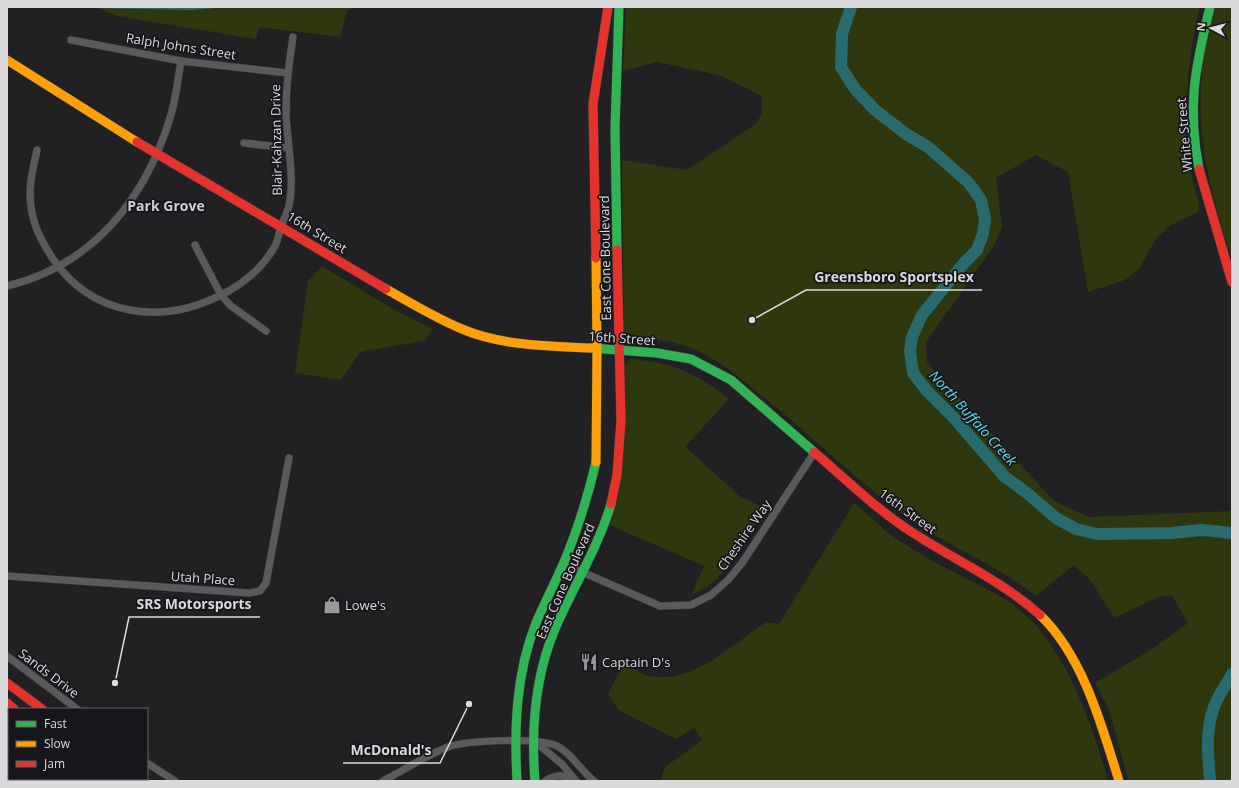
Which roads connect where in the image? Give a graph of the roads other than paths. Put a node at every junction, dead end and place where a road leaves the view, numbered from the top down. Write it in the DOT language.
graph roads {
  1 [pos="608,7"];
  2 [pos="618,7"];
  3 [pos="1210,7"];
  4 [pos="293,37"];
  5 [pos="71,40"];
  6 [pos="7,60"];
  7 [pos="180,61"];
  8 [pos="288,73"];
  9 [pos="244,143"];
  10 [pos="288,148"];
  11 [pos="37,150"];
  12 [pos="156,154"];
  13 [pos="282,226"];
  14 [pos="195,245"];
  15 [pos="58,266"];
  16 [pos="1232,282"];
  17 [pos="7,286"];
  18 [pos="221,295"];
  19 [pos="266,330"];
  20 [pos="597,348"];
  21 [pos="619,350"];
  22 [pos="814,453"];
  23 [pos="289,458"];
  24 [pos="564,562"];
  25 [pos="582,572"];
  26 [pos="7,576"];
  27 [pos="7,656"];
  28 [pos="7,683"];
  29 [pos="41,708"];
  30 [pos="76,708"];
  31 [pos="515,740"];
  32 [pos="534,741"];
  33 [pos="148,764"];
  34 [pos="576,780"];
  35 [pos="175,781"];
  36 [pos="383,781"];
  37 [pos="517,781"];
  38 [pos="536,781"];
  39 [pos="545,781"];
  40 [pos="594,781"];
  41 [pos="1119,781"];
  1 -- 20 [label="main road, East Cone Boulevard"];
  2 -- 21 [label="main road, East Cone Boulevard"];
  3 -- 16 [label="main road, White Street"];
  4 -- 8 [label="street, Blair-Kahzan Drive"];
  5 -- 7 [label="street, Ralph Johns Street"];
  6 -- 12 [label="main road, 16th Street"];
  7 -- 8 [label="street, Ralph Johns Street"];
  7 -- 12 [label="street"];
  8 -- 10 [label="street, Blair-Kahzan Drive"];
  9 -- 10 [label="street"];
  10 -- 13 [label="street, Blair-Kahzan Drive"];
  11 -- 15 [label="street, Blair-Kahzan Drive"];
  12 -- 13 [label="main road, 16th Street"];
  12 -- 15 [label="street"];
  13 -- 18 [label="street, Blair-Kahzan Drive"];
  13 -- 20 [label="main road, 16th Street"];
  14 -- 18 [label="street"];
  15 -- 17 [label="street"];
  15 -- 18 [label="street, Blair-Kahzan Drive"];
  18 -- 19 [label="street"];
  20 -- 21 [label="main road, 16th Street"];
  20 -- 24 [label="main road, East Cone Boulevard"];
  21 -- 22 [label="main road, 16th Street"];
  21 -- 25 [label="main road, East Cone Boulevard"];
  22 -- 25 [label="street, Cheshire Way"];
  22 -- 41 [label="main road, 16th Street"];
  23 -- 26 [label="street, Utah Place"];
  24 -- 25 [label="street, Cheshire Way"];
  24 -- 31 [label="main road, East Cone Boulevard"];
  25 -- 32 [label="main road, East Cone Boulevard"];
  27 -- 30 [label="street, Sands Drive"];
  28 -- 29 [label="main road"];
  31 -- 32 [label="street"];
  31 -- 36 [label="street"];
  31 -- 37 [label="main road, East Cone Boulevard"];
  32 -- 34 [label="street"];
  32 -- 38 [label="main road, East Cone Boulevard"];
  32 -- 40 [label="street"];
  33 -- 35 [label="street"];
  34 -- 39 [label="street"];
}
